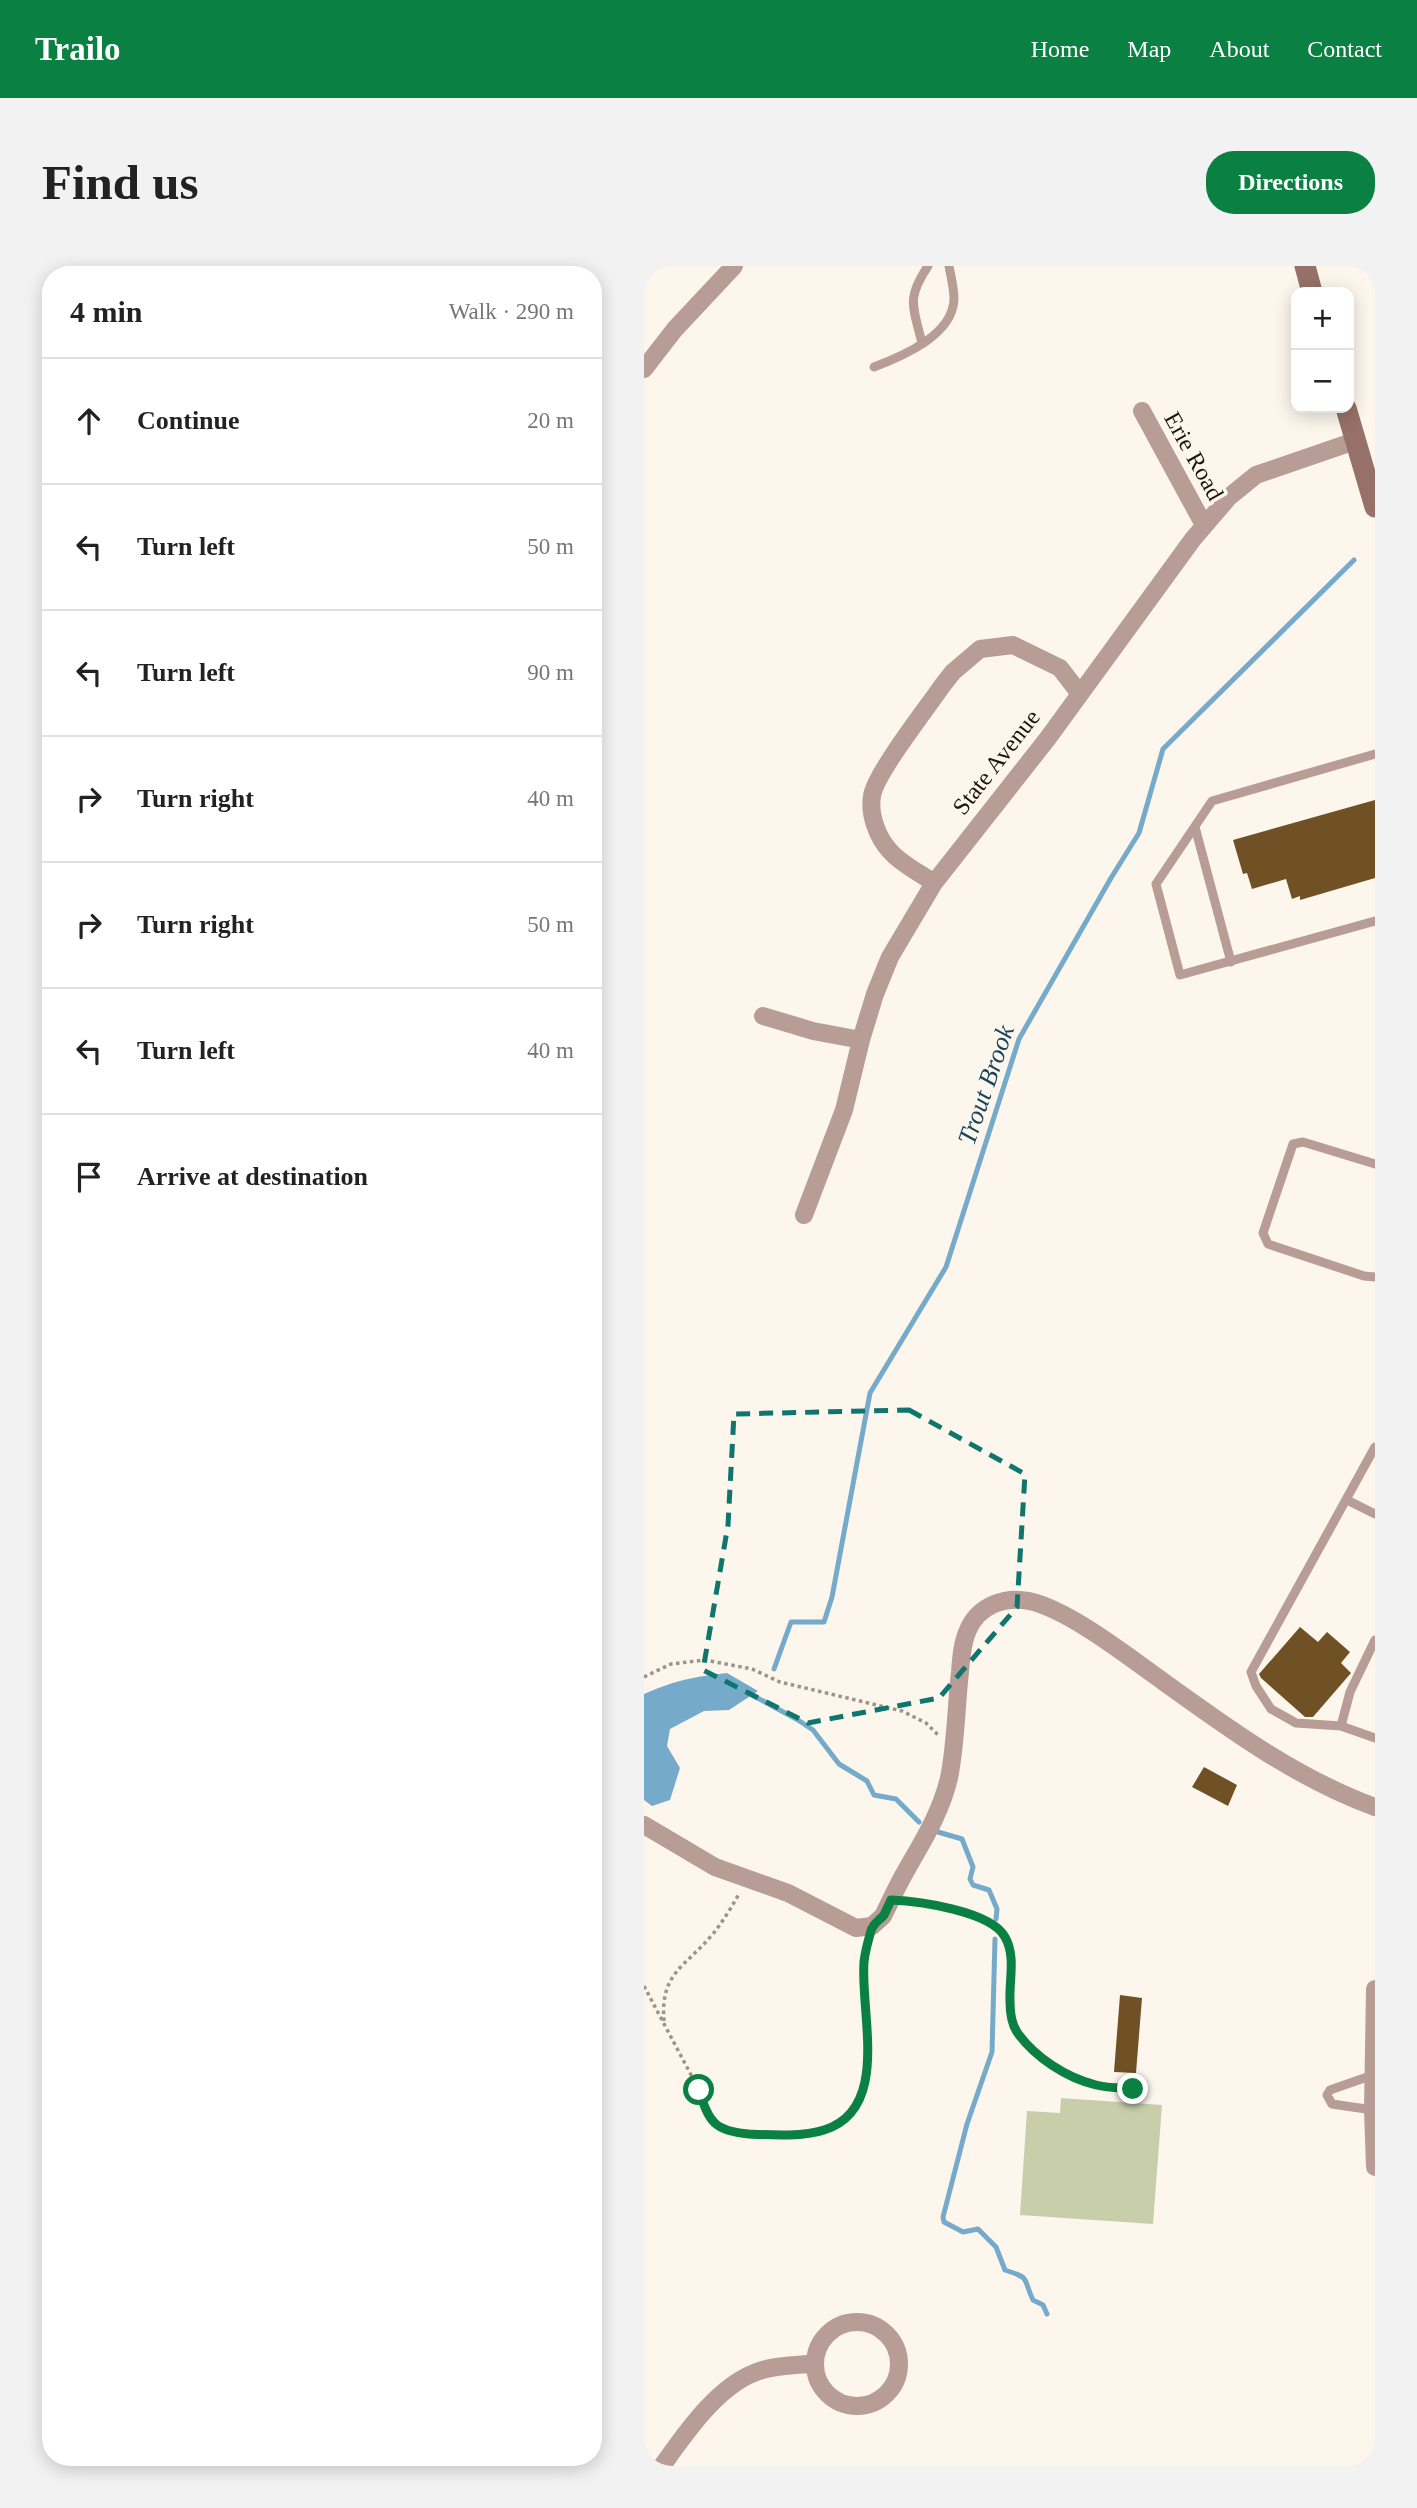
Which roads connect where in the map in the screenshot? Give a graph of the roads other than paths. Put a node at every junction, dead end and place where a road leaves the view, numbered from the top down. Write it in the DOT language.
graph roads {
  1 [pos="734,266"];
  2 [pos="928,266"];
  3 [pos="949,266"];
  4 [pos="1305,266"];
  5 [pos="1311,287"];
  6 [pos="922,342"];
  7 [pos="874,367"];
  8 [pos="644,369"];
  9 [pos="1142,411"];
  10 [pos="1347,413"];
  11 [pos="1355,441"];
  12 [pos="1375,507"];
  13 [pos="1205,525"];
  14 [pos="1080,694"];
  15 [pos="1375,754"];
  16 [pos="1195,827"];
  17 [pos="934,883"];
  18 [pos="1375,922"];
  19 [pos="1231,962"];
  20 [pos="762,1016"];
  21 [pos="861,1040"];
  22 [pos="1375,1164"];
  23 [pos="804,1215"];
  24 [pos="1375,1277"];
  25 [pos="1375,1447"];
  26 [pos="1347,1500"];
  27 [pos="1375,1514"];
  28 [pos="1375,1640"];
  29 [pos="1341,1727"];
  30 [pos="1375,1738"];
  31 [pos="1375,1807"];
  32 [pos="644,1825"];
  33 [pos="1375,1989"];
  34 [pos="1373,2075"];
  35 [pos="1373,2110"];
  36 [pos="1375,2167"];
  37 [pos="814,2363"];
  38 [pos="662,2466"];
  1 -- 8 [label="street"];
  2 -- 6 [label="lane"];
  3 -- 6 [label="lane"];
  4 -- 5 [label="main road"];
  6 -- 7 [label="lane"];
  9 -- 13 [label="street, Erie Road"];
  10 -- 11 [label="main road"];
  11 -- 12 [label="main road"];
  11 -- 13 [label="street, State Avenue"];
  13 -- 14 [label="street, State Avenue"];
  14 -- 17 [label="street, State Avenue"];
  14 -- 17 [label="street"];
  15 -- 16 [label="lane"];
  16 -- 19 [label="lane"];
  16 -- 19 [label="lane"];
  17 -- 21 [label="street, State Avenue"];
  18 -- 19 [label="lane"];
  20 -- 21 [label="street"];
  21 -- 23 [label="street, State Avenue"];
  22 -- 24 [label="lane"];
  25 -- 26 [label="lane"];
  26 -- 27 [label="lane"];
  26 -- 29 [label="lane"];
  28 -- 29 [label="lane"];
  29 -- 30 [label="lane"];
  31 -- 32 [label="street"];
  33 -- 34 [label="street"];
  34 -- 35 [label="street"];
  34 -- 35 [label="lane"];
  35 -- 36 [label="street"];
  37 -- 37 [label="street"];
  37 -- 38 [label="street"];
}
